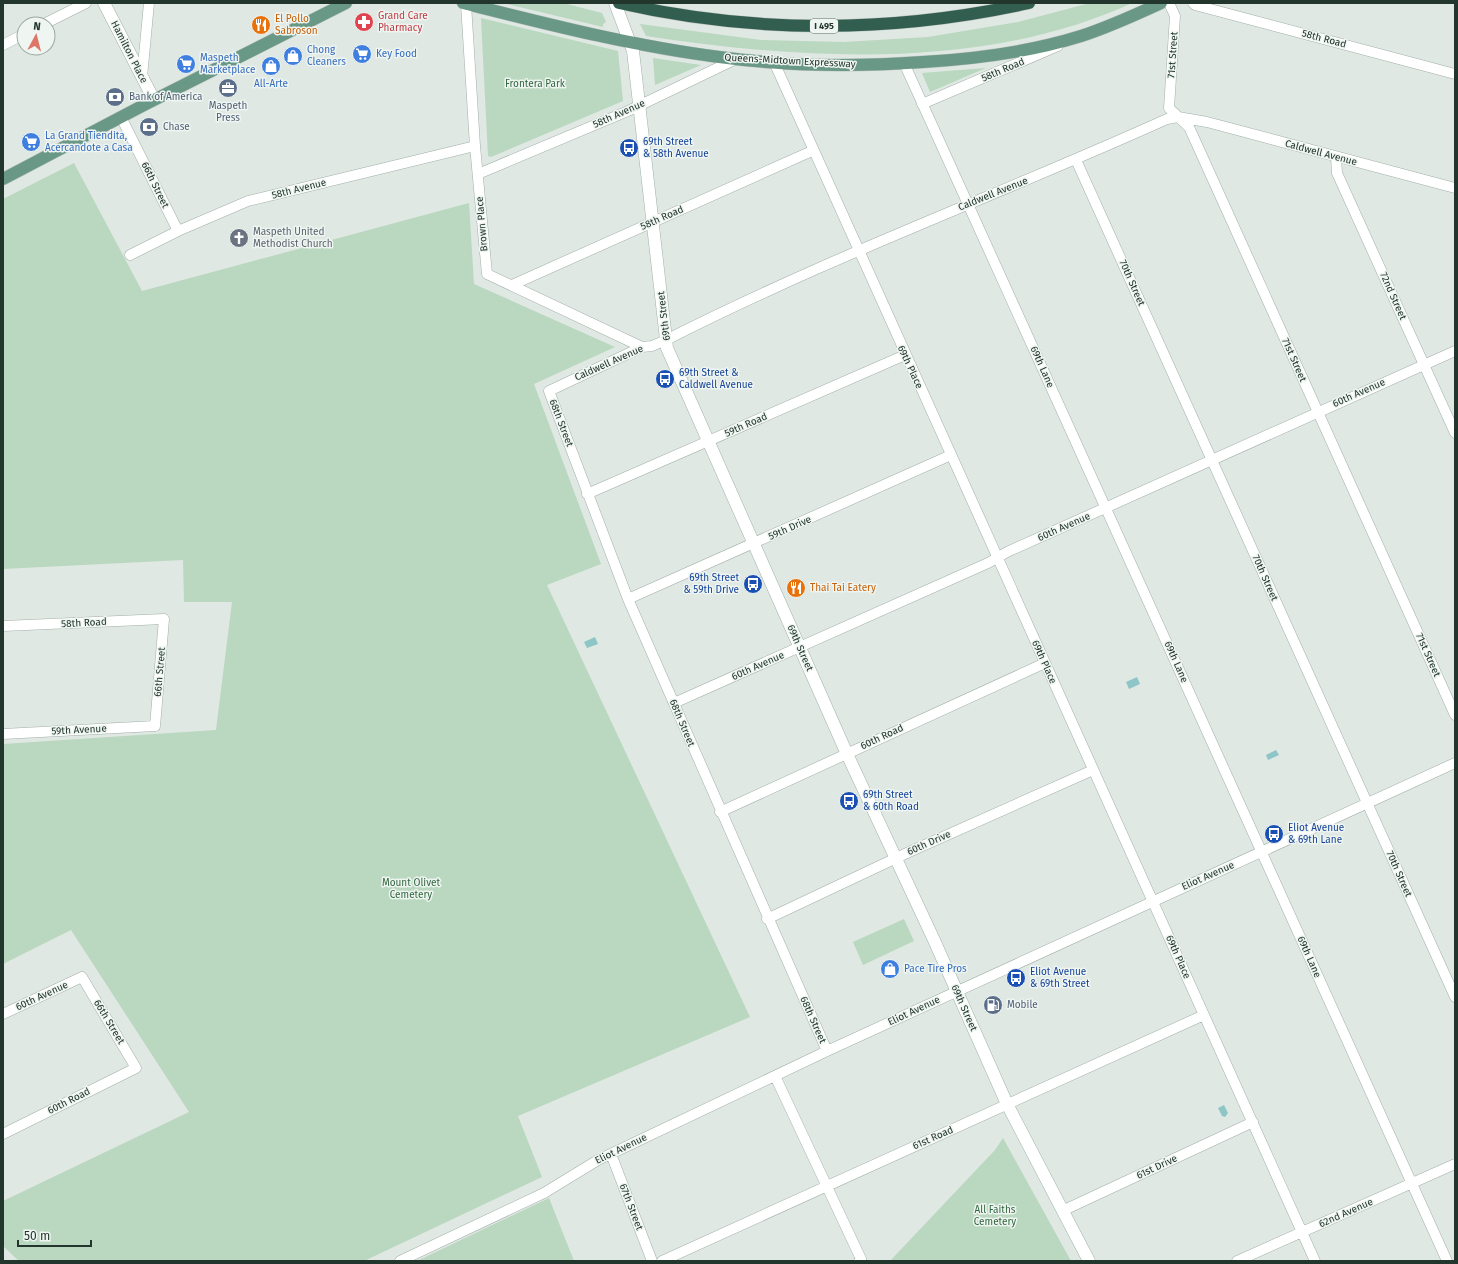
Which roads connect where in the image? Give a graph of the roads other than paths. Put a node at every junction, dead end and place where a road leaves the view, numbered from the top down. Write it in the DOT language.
graph roads {
  1 [pos="86,3"];
  2 [pos="104,3"];
  3 [pos="149,3"];
  4 [pos="346,3"];
  5 [pos="465,3"];
  6 [pos="615,3"];
  7 [pos="619,3"];
  8 [pos="1029,3"];
  9 [pos="1161,3"];
  10 [pos="1169,3"];
  11 [pos="1193,3"];
  12 [pos="56,18"];
  13 [pos="1083,35"];
  14 [pos="16,38"];
  15 [pos="630,42"];
  16 [pos="3,45"];
  17 [pos="736,59"];
  18 [pos="774,62"];
  19 [pos="904,63"];
  20 [pos="1455,74"];
  21 [pos="142,77"];
  22 [pos="154,100"];
  23 [pos="922,104"];
  24 [pos="639,106"];
  25 [pos="121,117"];
  26 [pos="1178,117"];
  27 [pos="475,146"];
  28 [pos="812,151"];
  29 [pos="1336,157"];
  30 [pos="1076,160"];
  31 [pos="478,174"];
  32 [pos="3,179"];
  33 [pos="1455,188"];
  34 [pos="968,204"];
  35 [pos="653,222"];
  36 [pos="178,231"];
  37 [pos="858,251"];
  38 [pos="130,255"];
  39 [pos="512,285"];
  40 [pos="666,340"];
  41 [pos="642,347"];
  42 [pos="1455,351"];
  43 [pos="905,355"];
  44 [pos="1424,364"];
  45 [pos="549,391"];
  46 [pos="1318,412"];
  47 [pos="1455,433"];
  48 [pos="709,442"];
  49 [pos="951,455"];
  50 [pos="1212,461"];
  51 [pos="587,494"];
  52 [pos="1106,508"];
  53 [pos="754,544"];
  54 [pos="997,558"];
  55 [pos="628,599"];
  56 [pos="164,619"];
  57 [pos="3,626"];
  58 [pos="799,647"];
  59 [pos="1045,663"];
  60 [pos="674,703"];
  61 [pos="1455,715"];
  62 [pos="155,726"];
  63 [pos="3,734"];
  64 [pos="847,754"];
  65 [pos="1455,763"];
  66 [pos="1093,770"];
  67 [pos="1367,803"];
  68 [pos="720,812"];
  69 [pos="1261,851"];
  70 [pos="894,859"];
  71 [pos="1152,901"];
  72 [pos="767,919"];
  73 [pos="82,977"];
  74 [pos="956,991"];
  75 [pos="1455,997"];
  76 [pos="3,1014"];
  77 [pos="1204,1015"];
  78 [pos="827,1051"];
  79 [pos="136,1068"];
  80 [pos="775,1076"];
  81 [pos="1007,1104"];
  82 [pos="1253,1122"];
  83 [pos="3,1134"];
  84 [pos="610,1154"];
  85 [pos="1455,1164"];
  86 [pos="1412,1184"];
  87 [pos="827,1186"];
  88 [pos="1062,1211"];
  89 [pos="1302,1232"];
  90 [pos="860,1260"];
  91 [pos="400,1261"];
  92 [pos="652,1261"];
  93 [pos="662,1261"];
  94 [pos="1089,1261"];
  95 [pos="1237,1261"];
  96 [pos="1315,1261"];
  97 [pos="1447,1261"];
  1 -- 12 [label="street"];
  2 -- 21 [label="main road, Hamilton Place"];
  3 -- 21 [label="street"];
  4 -- 22 [label="main road"];
  5 -- 15 [label="main road, Queens-Midtown Expressway"];
  5 -- 27 [label="street, Brown Place"];
  6 -- 15 [label="main road, 69th Street"];
  7 -- 8 [label="highway, I 495"];
  9 -- 13 [label="main road, Queens-Midtown Expressway"];
  10 -- 26 [label="street, 71st Street"];
  11 -- 20 [label="street, 58th Road"];
  13 -- 19 [label="main road, Queens-Midtown Expressway"];
  13 -- 23 [label="street, 58th Road"];
  14 -- 16 [label="street"];
  15 -- 17 [label="main road, Queens-Midtown Expressway"];
  15 -- 24 [label="main road, 69th Street"];
  17 -- 18 [label="main road, Queens-Midtown Expressway"];
  17 -- 24 [label="street, 58th Avenue"];
  18 -- 19 [label="main road, Queens-Midtown Expressway"];
  18 -- 28 [label="street, 69th Place"];
  19 -- 23 [label="street, 69th Lane"];
  21 -- 22 [label="main road, Hamilton Place"];
  22 -- 25 [label="main road"];
  23 -- 34 [label="street, 69th Lane"];
  24 -- 31 [label="street, 58th Avenue"];
  24 -- 35 [label="main road, 69th Street"];
  25 -- 32 [label="main road"];
  25 -- 36 [label="street, 66th Street"];
  26 -- 29 [label="street, Caldwell Avenue"];
  26 -- 30 [label="street, Caldwell Avenue"];
  26 -- 46 [label="street, 71st Street"];
  27 -- 31 [label="street, Brown Place"];
  27 -- 36 [label="street, 58th Avenue"];
  28 -- 35 [label="street, 58th Road"];
  28 -- 37 [label="street, 69th Place"];
  29 -- 33 [label="street, Caldwell Avenue"];
  29 -- 44 [label="street, 72nd Street"];
  30 -- 34 [label="street, Caldwell Avenue"];
  30 -- 50 [label="street, 70th Street"];
  31 -- 39 [label="street, Brown Place"];
  34 -- 37 [label="street, Caldwell Avenue"];
  34 -- 52 [label="street, 69th Lane"];
  35 -- 39 [label="street, 58th Road"];
  35 -- 40 [label="main road, 69th Street"];
  36 -- 38 [label="street, 58th Avenue"];
  37 -- 40 [label="street, Caldwell Avenue"];
  37 -- 43 [label="street, 69th Place"];
  39 -- 41 [label="street, Brown Place"];
  40 -- 41 [label="street, Caldwell Avenue"];
  40 -- 48 [label="main road, 69th Street"];
  41 -- 45 [label="street, Caldwell Avenue"];
  42 -- 44 [label="street, 60th Avenue"];
  43 -- 48 [label="street, 59th Road"];
  43 -- 49 [label="street, 69th Place"];
  44 -- 46 [label="street, 60th Avenue"];
  44 -- 47 [label="street, 72nd Street"];
  45 -- 51 [label="street, 68th Street"];
  46 -- 50 [label="street, 60th Avenue"];
  46 -- 61 [label="street, 71st Street"];
  48 -- 51 [label="street, 59th Road"];
  48 -- 53 [label="main road, 69th Street"];
  49 -- 53 [label="street, 59th Drive"];
  49 -- 54 [label="street, 69th Place"];
  50 -- 52 [label="street, 60th Avenue"];
  50 -- 67 [label="street, 70th Street"];
  51 -- 55 [label="street, 68th Street"];
  52 -- 54 [label="street, 60th Avenue"];
  52 -- 69 [label="street, 69th Lane"];
  53 -- 55 [label="street, 59th Drive"];
  53 -- 58 [label="main road, 69th Street"];
  54 -- 58 [label="street, 60th Avenue"];
  54 -- 59 [label="street, 69th Place"];
  55 -- 60 [label="street, 68th Street"];
  56 -- 57 [label="street, 58th Road"];
  56 -- 62 [label="street, 66th Street"];
  58 -- 60 [label="street, 60th Avenue"];
  58 -- 64 [label="main road, 69th Street"];
  59 -- 64 [label="street, 60th Road"];
  59 -- 66 [label="street, 69th Place"];
  60 -- 68 [label="street, 68th Street"];
  62 -- 63 [label="street, 59th Avenue"];
  64 -- 68 [label="street, 60th Road"];
  64 -- 70 [label="main road, 69th Street"];
  65 -- 67 [label="street, Eliot Avenue"];
  66 -- 70 [label="street, 60th Drive"];
  66 -- 71 [label="street, 69th Place"];
  67 -- 69 [label="street, Eliot Avenue"];
  67 -- 75 [label="street, 70th Street"];
  68 -- 72 [label="street, 68th Street"];
  69 -- 71 [label="street, Eliot Avenue"];
  69 -- 86 [label="street, 69th Lane"];
  70 -- 72 [label="street, 60th Drive"];
  70 -- 74 [label="main road, 69th Street"];
  71 -- 74 [label="street, Eliot Avenue"];
  71 -- 77 [label="street, 69th Place"];
  72 -- 78 [label="street, 68th Street"];
  73 -- 76 [label="street, 60th Avenue"];
  73 -- 79 [label="street, 66th Street"];
  74 -- 78 [label="street, Eliot Avenue"];
  74 -- 81 [label="main road, 69th Street"];
  77 -- 81 [label="street, 61st Road"];
  77 -- 82 [label="street, 69th Place"];
  78 -- 80 [label="street, Eliot Avenue"];
  79 -- 83 [label="street, 60th Road"];
  80 -- 84 [label="street, Eliot Avenue"];
  80 -- 87 [label="street"];
  81 -- 87 [label="street, 61st Road"];
  81 -- 88 [label="main road, 69th Street"];
  82 -- 88 [label="street, 61st Drive"];
  82 -- 89 [label="street, 69th Place"];
  84 -- 91 [label="street, Eliot Avenue"];
  84 -- 92 [label="street, 67th Street"];
  85 -- 86 [label="street, 62nd Avenue"];
  86 -- 89 [label="street, 62nd Avenue"];
  86 -- 97 [label="street, 69th Lane"];
  87 -- 90 [label="street"];
  87 -- 93 [label="street, 61st Road"];
  88 -- 94 [label="main road, 69th Street"];
  89 -- 95 [label="street, 62nd Avenue"];
  89 -- 96 [label="street, 69th Place"];
}
